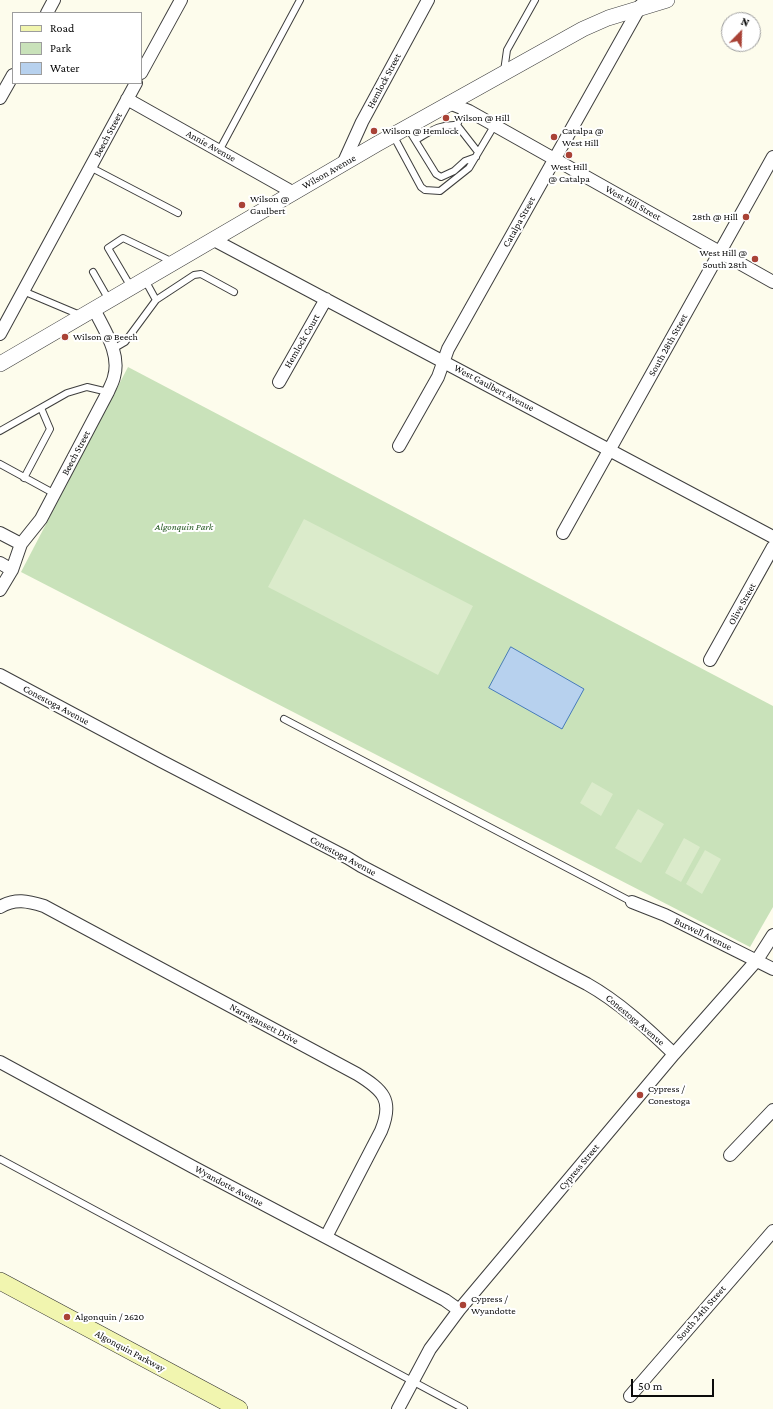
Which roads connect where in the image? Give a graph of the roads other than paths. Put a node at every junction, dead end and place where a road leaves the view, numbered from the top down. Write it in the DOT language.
graph roads {
  1 [pos="54,0"];
  2 [pos="181,0"];
  3 [pos="300,0"];
  4 [pos="428,0"];
  5 [pos="535,0"];
  6 [pos="667,0"];
  7 [pos="641,4"];
  8 [pos="48,12"];
  9 [pos="142,71"];
  10 [pos="504,72"];
  11 [pos="12,77"];
  12 [pos="135,84"];
  13 [pos="0,97"];
  14 [pos="127,99"];
  15 [pos="449,103"];
  16 [pos="464,109"];
  17 [pos="435,120"];
  18 [pos="457,125"];
  19 [pos="494,126"];
  20 [pos="408,127"];
  21 [pos="393,135"];
  22 [pos="416,140"];
  23 [pos="219,151"];
  24 [pos="477,154"];
  25 [pos="773,157"];
  26 [pos="554,159"];
  27 [pos="343,164"];
  28 [pos="90,167"];
  29 [pos="294,193"];
  30 [pos="178,213"];
  31 [pos="214,240"];
  32 [pos="720,252"];
  33 [pos="175,263"];
  34 [pos="93,272"];
  35 [pos="145,280"];
  36 [pos="773,282"];
  37 [pos="132,288"];
  38 [pos="23,291"];
  39 [pos="234,292"];
  40 [pos="326,299"];
  41 [pos="110,300"];
  42 [pos="156,300"];
  43 [pos="88,313"];
  44 [pos="0,334"];
  45 [pos="113,349"];
  46 [pos="443,362"];
  47 [pos="0,364"];
  48 [pos="279,382"];
  49 [pos="108,392"];
  50 [pos="41,408"];
  51 [pos="0,432"];
  52 [pos="399,446"];
  53 [pos="609,450"];
  54 [pos="0,464"];
  55 [pos="24,478"];
  56 [pos="55,494"];
  57 [pos="0,533"];
  58 [pos="563,533"];
  59 [pos="773,537"];
  60 [pos="21,544"];
  61 [pos="773,547"];
  62 [pos="0,563"];
  63 [pos="12,570"];
  64 [pos="0,590"];
  65 [pos="710,660"];
  66 [pos="0,675"];
  67 [pos="284,719"];
  68 [pos="632,902"];
  69 [pos="0,907"];
  70 [pos="773,935"];
  71 [pos="757,960"];
  72 [pos="773,969"];
  73 [pos="674,1054"];
  74 [pos="0,1062"];
  75 [pos="773,1110"];
  76 [pos="730,1155"];
  77 [pos="0,1160"];
  78 [pos="773,1231"];
  79 [pos="326,1237"];
  80 [pos="0,1281"];
  81 [pos="459,1310"];
  82 [pos="413,1381"];
  83 [pos="630,1396"];
  84 [pos="239,1409"];
  85 [pos="398,1409"];
  86 [pos="464,1409"];
  1 -- 8 [label="street"];
  2 -- 9 [label="street"];
  3 -- 23 [label="lane"];
  4 -- 27 [label="street, Hemlock Street"];
  5 -- 10 [label="lane"];
  6 -- 7 [label="street, Wilson Avenue"];
  7 -- 10 [label="street, Wilson Avenue"];
  7 -- 26 [label="street, Catalpa Street"];
  10 -- 15 [label="street, Wilson Avenue"];
  11 -- 13 [label="street"];
  12 -- 14 [label="street, Beech Street"];
  14 -- 23 [label="street, Annie Avenue"];
  14 -- 28 [label="street, Beech Street"];
  15 -- 16 [label="street, West Hill Street"];
  15 -- 17 [label="street, Wilson Avenue"];
  16 -- 18 [label="lane"];
  16 -- 19 [label="street, West Hill Street"];
  17 -- 18 [label="lane"];
  17 -- 20 [label="street, Wilson Avenue"];
  17 -- 22 [label="lane"];
  18 -- 24 [label="lane"];
  19 -- 24 [label="lane"];
  19 -- 26 [label="street, West Hill Street"];
  20 -- 21 [label="street, Wilson Avenue"];
  20 -- 22 [label="lane"];
  21 -- 24 [label="lane"];
  21 -- 27 [label="street, Wilson Avenue"];
  22 -- 24 [label="lane"];
  23 -- 29 [label="street, Annie Avenue"];
  25 -- 32 [label="street, South 28th Street"];
  26 -- 32 [label="street, West Hill Street"];
  26 -- 46 [label="street, Catalpa Street"];
  27 -- 29 [label="street, Wilson Avenue"];
  28 -- 30 [label="lane"];
  28 -- 38 [label="street, Beech Street"];
  29 -- 31 [label="street, Wilson Avenue"];
  31 -- 33 [label="street, Wilson Avenue"];
  31 -- 40 [label="street, West Gaulbert Avenue"];
  32 -- 36 [label="street, West Hill Street"];
  32 -- 53 [label="street, South 28th Street"];
  33 -- 35 [label="street, Wilson Avenue"];
  33 -- 37 [label="lane"];
  34 -- 41 [label="lane"];
  35 -- 37 [label="street, Wilson Avenue"];
  35 -- 42 [label="lane"];
  37 -- 41 [label="street, Wilson Avenue"];
  38 -- 43 [label="lane"];
  38 -- 44 [label="street, Beech Street"];
  39 -- 42 [label="lane"];
  40 -- 46 [label="street, West Gaulbert Avenue"];
  40 -- 48 [label="street, Hemlock Court"];
  41 -- 43 [label="street, Wilson Avenue"];
  42 -- 45 [label="lane"];
  43 -- 45 [label="street, Beech Street"];
  43 -- 47 [label="street, Wilson Avenue"];
  45 -- 49 [label="street, Beech Street"];
  46 -- 52 [label="street, Catalpa Street"];
  46 -- 53 [label="street, West Gaulbert Avenue"];
  49 -- 50 [label="lane"];
  49 -- 56 [label="street, Beech Street"];
  50 -- 51 [label="lane"];
  50 -- 55 [label="lane"];
  53 -- 58 [label="street, South 28th Street"];
  53 -- 59 [label="street, West Gaulbert Avenue"];
  54 -- 55 [label="lane"];
  55 -- 56 [label="lane"];
  56 -- 60 [label="street, Beech Street"];
  57 -- 60 [label="street"];
  60 -- 63 [label="street, Beech Street"];
  61 -- 65 [label="street, Olive Street"];
  62 -- 63 [label="street"];
  63 -- 64 [label="street, Beech Street"];
  66 -- 73 [label="street, Conestoga Avenue"];
  67 -- 68 [label="lane"];
  68 -- 71 [label="street, Burwell Avenue"];
  69 -- 79 [label="street, Narragansett Drive"];
  70 -- 71 [label="street, Cypress Street"];
  71 -- 72 [label="street, Burwell Avenue"];
  71 -- 73 [label="street, Cypress Street"];
  73 -- 81 [label="street, Cypress Street"];
  74 -- 79 [label="street, Wyandotte Avenue"];
  75 -- 76 [label="street"];
  77 -- 82 [label="lane"];
  78 -- 83 [label="street, South 24th Street"];
  79 -- 81 [label="street, Wyandotte Avenue"];
  80 -- 84 [label="main road, Algonquin Parkway"];
  81 -- 82 [label="street, Cypress Street"];
  82 -- 85 [label="street, Cypress Street"];
  82 -- 86 [label="lane"];
}
